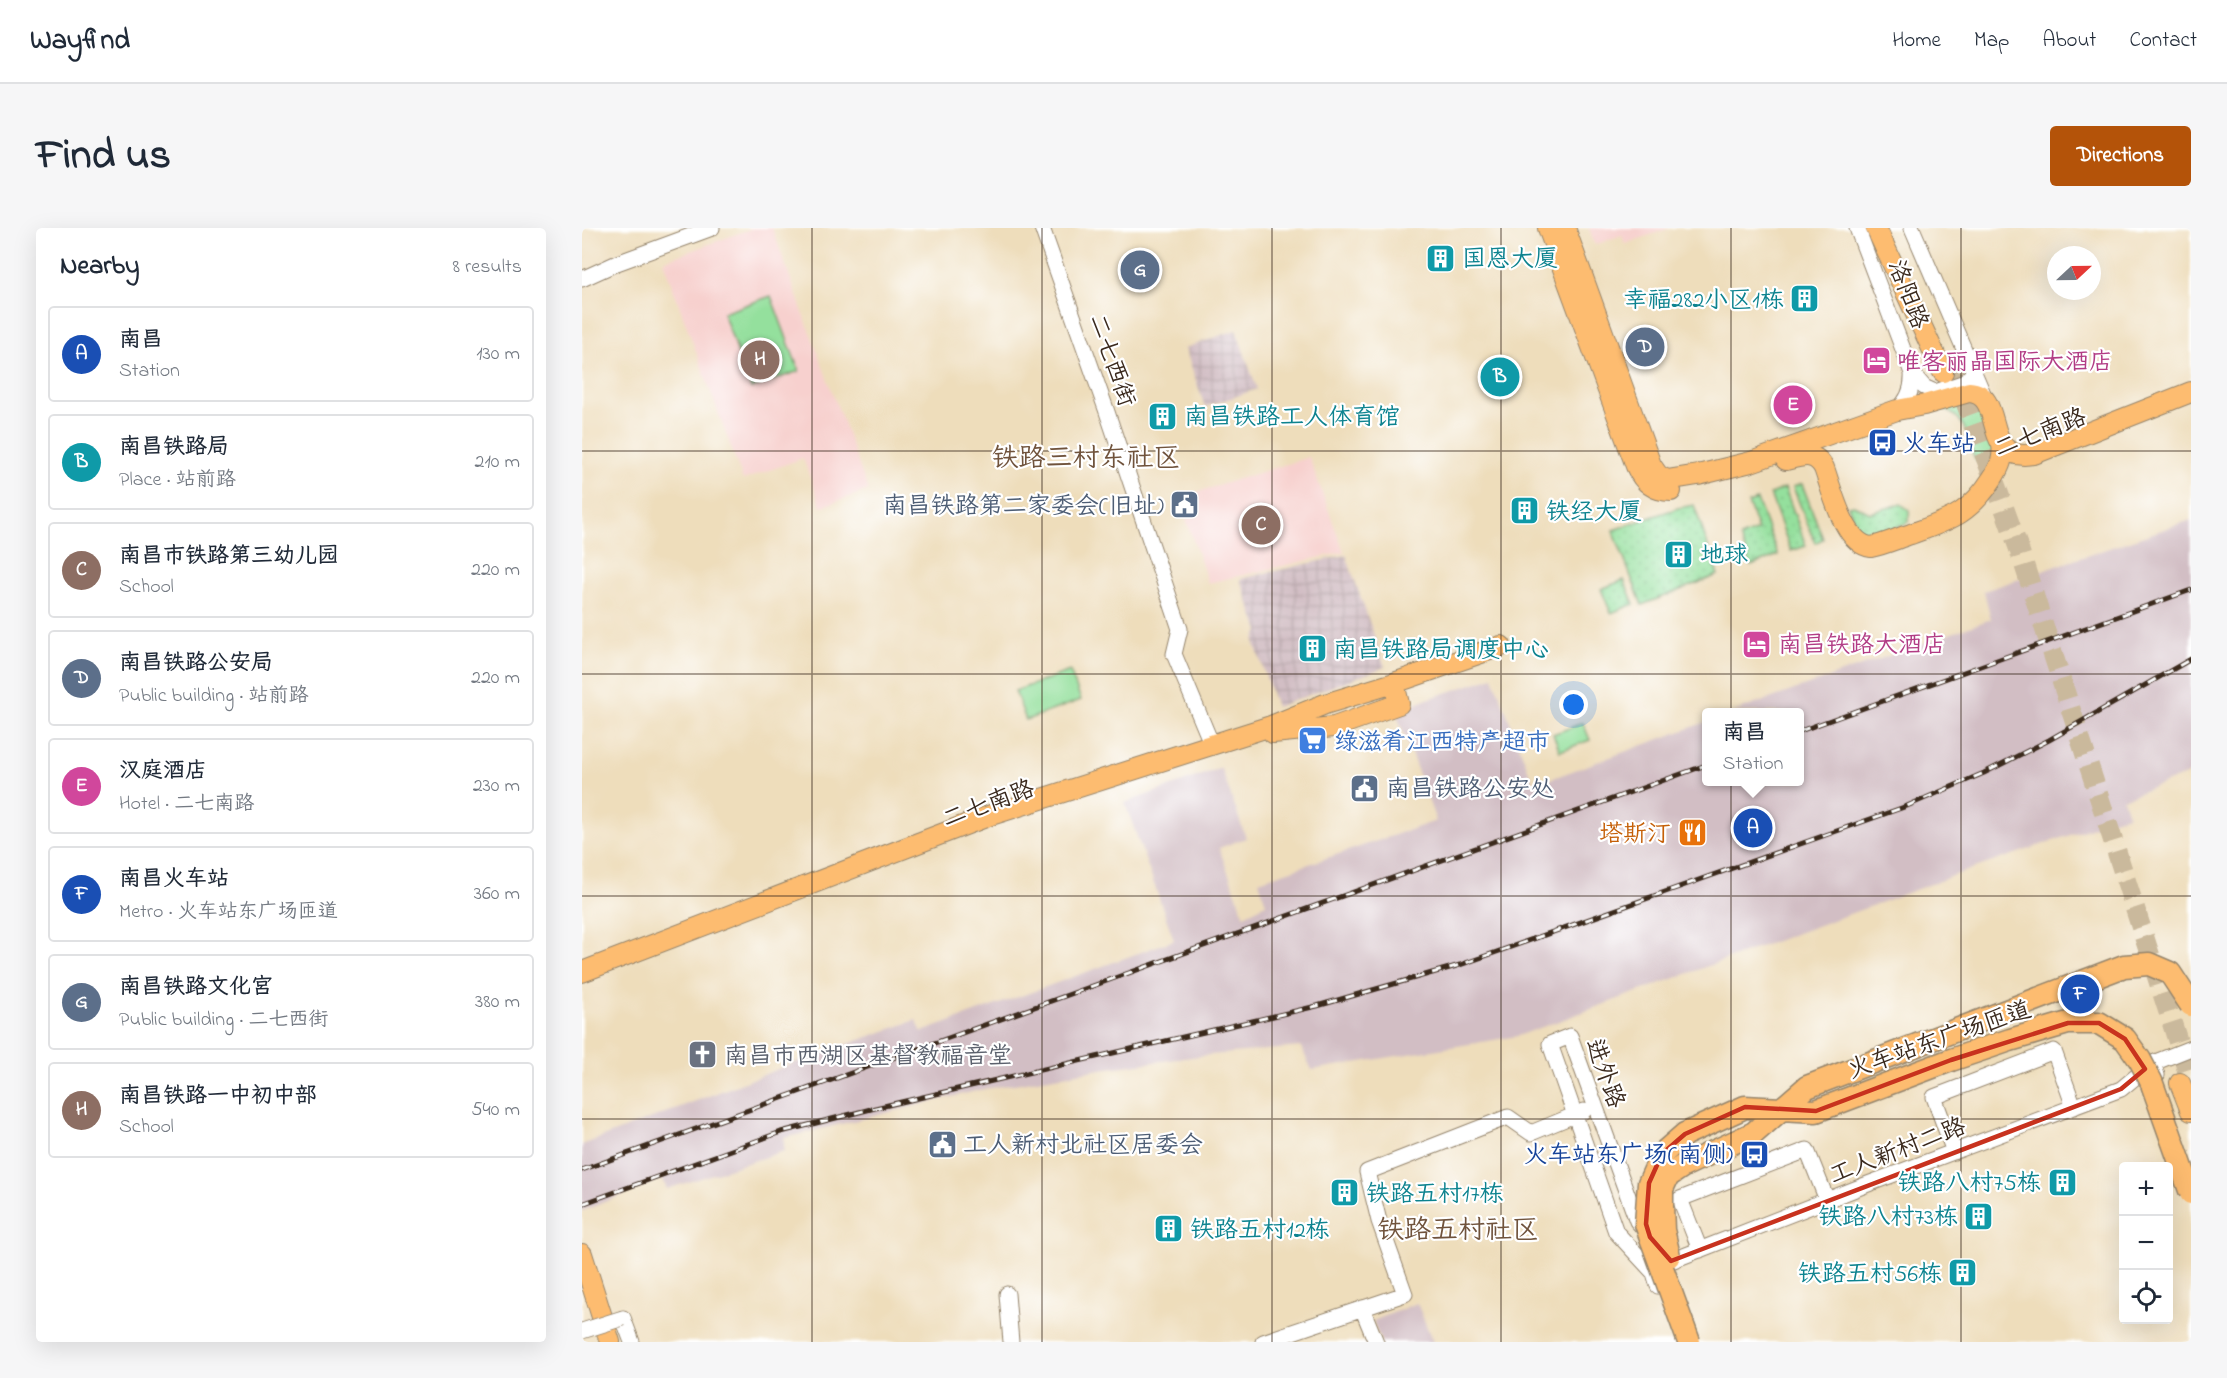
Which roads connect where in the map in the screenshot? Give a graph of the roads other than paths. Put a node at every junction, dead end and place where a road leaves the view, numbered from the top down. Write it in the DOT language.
graph roads {
  1 [pos="712,228"];
  2 [pos="1042,228"];
  3 [pos="1548,228"];
  4 [pos="1565,228"];
  5 [pos="1857,228"];
  6 [pos="1876,228"];
  7 [pos="1888,228"];
  8 [pos="1912,228"];
  9 [pos="582,279"];
  10 [pos="1973,367"];
  11 [pos="1912,373"];
  12 [pos="2191,392"];
  13 [pos="1985,398"];
  14 [pos="2191,402"];
  15 [pos="1897,410"];
  16 [pos="2002,444"];
  17 [pos="1642,463"];
  18 [pos="1994,476"];
  19 [pos="1501,646"];
  20 [pos="1394,683"];
  21 [pos="1212,745"];
  22 [pos="582,972"];
  23 [pos="582,984"];
  24 [pos="2191,1005"];
  25 [pos="2191,1047"];
  26 [pos="2153,1063"];
  27 [pos="2187,1081"];
  28 [pos="1595,1107"];
  29 [pos="2074,1107"];
  30 [pos="1780,1110"];
  31 [pos="2191,1111"];
  32 [pos="1575,1115"];
  33 [pos="1954,1152"];
  34 [pos="2191,1161"];
  35 [pos="2191,1193"];
  36 [pos="1827,1200"];
  37 [pos="1700,1250"];
  38 [pos="582,1254"];
  39 [pos="1662,1267"];
  40 [pos="582,1284"];
  41 [pos="1007,1294"];
  42 [pos="1362,1308"];
  43 [pos="582,1330"];
  44 [pos="586,1342"];
  45 [pos="602,1342"];
  46 [pos="610,1342"];
  47 [pos="632,1342"];
  48 [pos="1011,1342"];
  49 [pos="1263,1342"];
  50 [pos="1376,1342"];
  51 [pos="1678,1342"];
  52 [pos="1689,1342"];
  53 [pos="1700,1342"];
  1 -- 9 [label="street"];
  2 -- 21 [label="street, 二七西街"];
  3 -- 17 [label="main road"];
  4 -- 17 [label="main road"];
  5 -- 11 [label="street, 洛阳路"];
  6 -- 7 [label="main road, 洛阳路"];
  8 -- 10 [label="street, 洛阳路"];
  10 -- 11 [label="street"];
  10 -- 13 [label="street, 洛阳路"];
  11 -- 15 [label="street"];
  12 -- 16 [label="main road, 二七南路"];
  13 -- 15 [label="main road"];
  13 -- 16 [label="main road, 二七南路"];
  14 -- 18 [label="main road, 二七南路"];
  15 -- 17 [label="main road"];
  16 -- 18 [label="main road"];
  17 -- 18 [label="main road, 二七南路"];
  19 -- 20 [label="main road, 二七南路"];
  20 -- 21 [label="main road, 二七南路"];
  20 -- 23 [label="main road, 二七南路"];
  21 -- 22 [label="main road, 二七南路"];
  24 -- 30 [label="highway, 火车站东广场匝道, bridge"];
  25 -- 26 [label="street"];
  26 -- 29 [label="street, 工人新村二路"];
  26 -- 34 [label="street"];
  27 -- 31 [label="main road"];
  28 -- 32 [label="street"];
  28 -- 32 [label="street, 进外路"];
  28 -- 39 [label="street, 进外路"];
  29 -- 33 [label="street, 工人新村二路"];
  29 -- 33 [label="street"];
  30 -- 35 [label="highway, 火车站东广场匝道, bridge"];
  30 -- 39 [label="highway, 火车站东广场匝道, bridge"];
  30 -- 52 [label="highway, 火车站东广场匝道, bridge"];
  32 -- 39 [label="street, 进外路"];
  32 -- 42 [label="street"];
  33 -- 36 [label="street, 工人新村二路"];
  36 -- 37 [label="street, 工人新村二路"];
  36 -- 37 [label="street"];
  37 -- 39 [label="street, 工人新村二路"];
  38 -- 46 [label="main road"];
  39 -- 51 [label="street, 进外路"];
  39 -- 53 [label="street, 进外路"];
  40 -- 45 [label="main road"];
  41 -- 48 [label="street"];
  42 -- 49 [label="street"];
  42 -- 50 [label="street"];
  43 -- 44 [label="main road"];
  43 -- 47 [label="street, bridge"];
}
